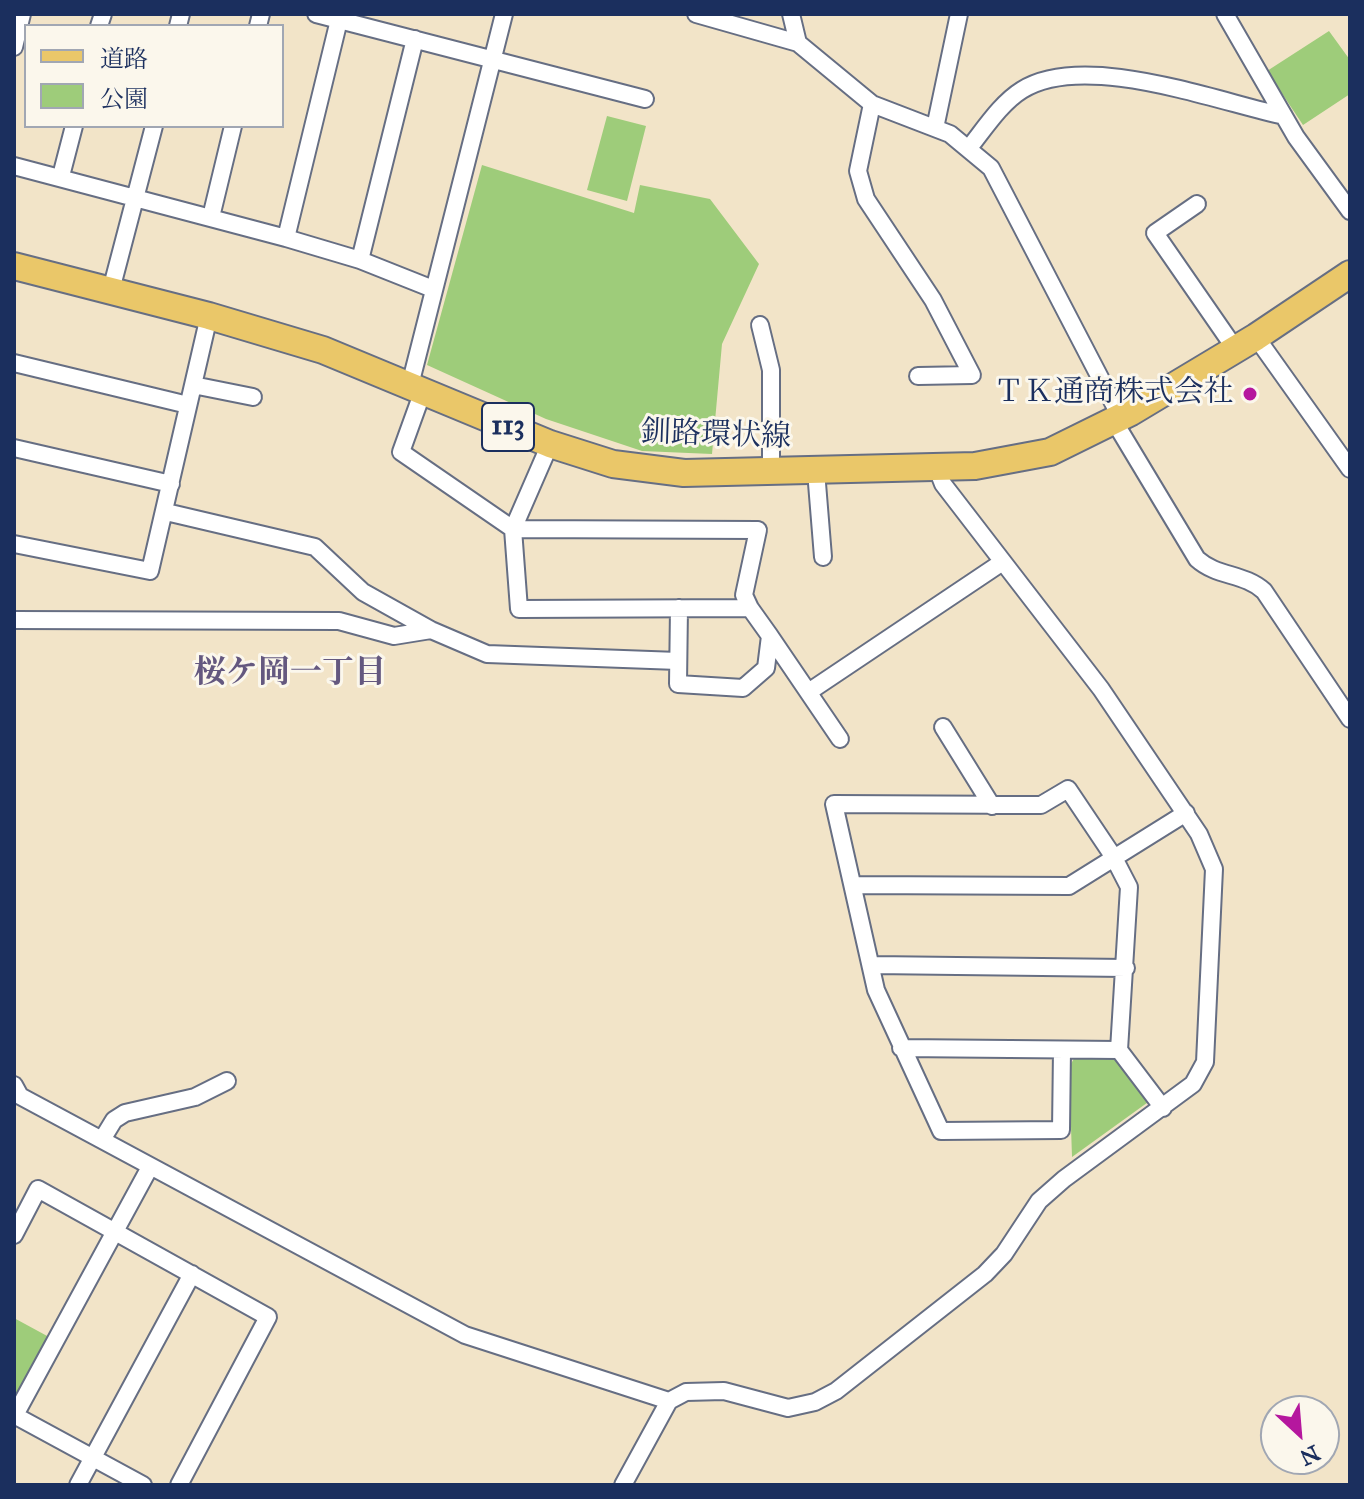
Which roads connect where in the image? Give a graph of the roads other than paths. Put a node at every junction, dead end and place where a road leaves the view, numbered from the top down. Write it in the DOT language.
graph roads {
  1 [pos="22,14"];
  2 [pos="316,14"];
  3 [pos="504,14"];
  4 [pos="696,14"];
  5 [pos="791,14"];
  6 [pos="959,14"];
  7 [pos="1225,14"];
  8 [pos="339,20"];
  9 [pos="415,39"];
  10 [pos="798,43"];
  11 [pos="14,47"];
  12 [pos="492,59"];
  13 [pos="645,99"];
  14 [pos="872,104"];
  15 [pos="1284,116"];
  16 [pos="73,128"];
  17 [pos="154,128"];
  18 [pos="233,128"];
  19 [pos="935,128"];
  20 [pos="969,148"];
  21 [pos="14,166"];
  22 [pos="61,176"];
  23 [pos="137,197"];
  24 [pos="1197,204"];
  25 [pos="1350,211"];
  26 [pos="211,217"];
  27 [pos="286,238"];
  28 [pos="360,260"];
  29 [pos="14,266"];
  30 [pos="1350,274"];
  31 [pos="433,289"];
  32 [pos="111,290"];
  33 [pos="209,316"];
  34 [pos="760,325"];
  35 [pos="1246,343"];
  36 [pos="14,363"];
  37 [pos="918,376"];
  38 [pos="193,385"];
  39 [pos="416,388"];
  40 [pos="253,397"];
  41 [pos="188,405"];
  42 [pos="1117,420"];
  43 [pos="550,444"];
  44 [pos="14,448"];
  45 [pos="936,466"];
  46 [pos="1350,469"];
  47 [pos="816,471"];
  48 [pos="771,472"];
  49 [pos="171,484"];
  50 [pos="166,512"];
  51 [pos="513,529"];
  52 [pos="14,544"];
  53 [pos="823,557"];
  54 [pos="1001,563"];
  55 [pos="679,608"];
  56 [pos="750,608"];
  57 [pos="14,620"];
  58 [pos="431,630"];
  59 [pos="770,636"];
  60 [pos="678,661"];
  61 [pos="810,691"];
  62 [pos="1350,719"];
  63 [pos="943,727"];
  64 [pos="840,739"];
  65 [pos="992,806"];
  66 [pos="1186,813"];
  67 [pos="1113,856"];
  68 [pos="853,885"];
  69 [pos="873,965"];
  70 [pos="1126,968"];
  71 [pos="901,1048"];
  72 [pos="1062,1050"];
  73 [pos="1119,1050"];
  74 [pos="227,1081"];
  75 [pos="14,1085"];
  76 [pos="1163,1108"];
  77 [pos="103,1138"];
  78 [pos="150,1167"];
  79 [pos="115,1231"];
  80 [pos="14,1235"];
  81 [pos="192,1274"];
  82 [pos="669,1401"];
  83 [pos="14,1416"];
  84 [pos="93,1457"];
  85 [pos="78,1485"];
  86 [pos="143,1485"];
  87 [pos="179,1485"];
  88 [pos="623,1485"];
  1 -- 11 [label="street"];
  2 -- 8 [label="street"];
  3 -- 12 [label="street"];
  4 -- 10 [label="street"];
  5 -- 10 [label="street"];
  6 -- 19 [label="street"];
  7 -- 15 [label="street"];
  8 -- 9 [label="street"];
  8 -- 27 [label="street"];
  9 -- 12 [label="street"];
  9 -- 28 [label="street"];
  10 -- 14 [label="street"];
  12 -- 13 [label="street"];
  12 -- 31 [label="street"];
  14 -- 19 [label="street"];
  14 -- 37 [label="street"];
  15 -- 20 [label="street"];
  15 -- 25 [label="street"];
  16 -- 22 [label="street"];
  17 -- 23 [label="street"];
  18 -- 26 [label="street"];
  19 -- 20 [label="street"];
  20 -- 42 [label="street"];
  21 -- 22 [label="street"];
  22 -- 23 [label="street"];
  23 -- 26 [label="street"];
  23 -- 32 [label="street"];
  24 -- 35 [label="street"];
  26 -- 27 [label="street"];
  27 -- 28 [label="street"];
  28 -- 31 [label="street"];
  29 -- 32 [label="main road, 釧路環状線 / 113"];
  30 -- 35 [label="main road, 釧路環状線 / 113"];
  31 -- 39 [label="street"];
  32 -- 33 [label="main road, 釧路環状線 / 113"];
  33 -- 38 [label="street"];
  33 -- 39 [label="main road, 釧路環状線 / 113"];
  34 -- 48 [label="street"];
  35 -- 42 [label="main road, 釧路環状線 / 113"];
  35 -- 46 [label="street"];
  36 -- 41 [label="street"];
  38 -- 40 [label="street"];
  38 -- 41 [label="street"];
  39 -- 43 [label="main road, 釧路環状線 / 113"];
  39 -- 51 [label="street"];
  41 -- 49 [label="street"];
  42 -- 45 [label="main road, 釧路環状線 / 113"];
  42 -- 62 [label="street"];
  43 -- 48 [label="main road, 釧路環状線 / 113"];
  43 -- 51 [label="street"];
  44 -- 49 [label="street"];
  45 -- 47 [label="main road, 釧路環状線 / 113"];
  45 -- 54 [label="street"];
  47 -- 48 [label="main road, 釧路環状線 / 113"];
  47 -- 53 [label="street"];
  49 -- 50 [label="street"];
  50 -- 52 [label="street"];
  50 -- 58 [label="street"];
  51 -- 55 [label="street"];
  51 -- 56 [label="street"];
  54 -- 61 [label="street"];
  54 -- 66 [label="street"];
  55 -- 56 [label="street"];
  55 -- 60 [label="street"];
  56 -- 59 [label="street"];
  57 -- 58 [label="street"];
  58 -- 60 [label="street"];
  59 -- 60 [label="street"];
  59 -- 61 [label="street"];
  61 -- 64 [label="street"];
  63 -- 65 [label="street"];
  65 -- 67 [label="street"];
  65 -- 68 [label="street"];
  66 -- 67 [label="street"];
  66 -- 76 [label="street"];
  67 -- 68 [label="street"];
  67 -- 70 [label="street"];
  68 -- 69 [label="street"];
  69 -- 70 [label="street"];
  69 -- 71 [label="street"];
  70 -- 73 [label="street"];
  71 -- 72 [label="street"];
  71 -- 72 [label="street"];
  72 -- 73 [label="street"];
  73 -- 76 [label="street"];
  74 -- 77 [label="street"];
  75 -- 77 [label="street"];
  76 -- 82 [label="street"];
  77 -- 78 [label="street"];
  78 -- 79 [label="street"];
  78 -- 82 [label="street"];
  79 -- 80 [label="street"];
  79 -- 81 [label="street"];
  79 -- 83 [label="street"];
  81 -- 84 [label="street"];
  81 -- 87 [label="street"];
  82 -- 88 [label="street"];
  83 -- 84 [label="street"];
  84 -- 85 [label="street"];
  84 -- 86 [label="street"];
}
